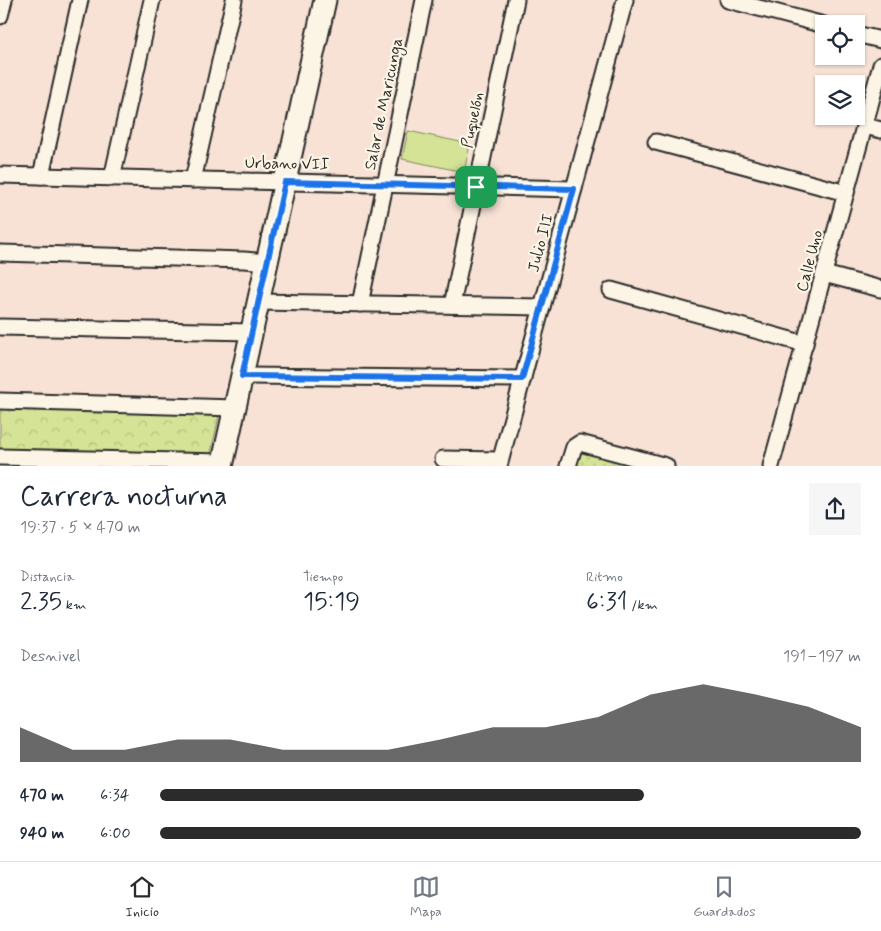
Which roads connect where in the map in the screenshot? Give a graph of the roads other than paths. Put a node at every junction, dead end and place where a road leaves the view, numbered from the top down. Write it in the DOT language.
graph roads {
  1 [pos="4,0"];
  2 [pos="80,0"];
  3 [pos="152,0"];
  4 [pos="234,0"];
  5 [pos="325,0"];
  6 [pos="424,0"];
  7 [pos="516,0"];
  8 [pos="625,0"];
  9 [pos="728,0"];
  10 [pos="0,16"];
  11 [pos="815,23"];
  12 [pos="865,36"];
  13 [pos="881,40"];
  14 [pos="881,65"];
  15 [pos="865,126"];
  16 [pos="881,130"];
  17 [pos="656,142"];
  18 [pos="0,175"];
  19 [pos="41,176"];
  20 [pos="112,178"];
  21 [pos="192,180"];
  22 [pos="285,182"];
  23 [pos="385,184"];
  24 [pos="476,187"];
  25 [pos="574,189"];
  26 [pos="846,193"];
  27 [pos="0,253"];
  28 [pos="267,262"];
  29 [pos="824,274"];
  30 [pos="881,289"];
  31 [pos="611,290"];
  32 [pos="258,302"];
  33 [pos="360,304"];
  34 [pos="452,305"];
  35 [pos="542,307"];
  36 [pos="0,327"];
  37 [pos="252,332"];
  38 [pos="805,344"];
  39 [pos="242,376"];
  40 [pos="522,379"];
  41 [pos="0,401"];
  42 [pos="235,408"];
  43 [pos="0,457"];
  44 [pos="443,459"];
  45 [pos="500,463"];
  46 [pos="222,464"];
  47 [pos="568,466"];
  48 [pos="666,466"];
  49 [pos="772,466"];
  1 -- 10 [label="street"];
  2 -- 19 [label="street"];
  3 -- 20 [label="street"];
  4 -- 21 [label="street"];
  5 -- 22 [label="street"];
  6 -- 23 [label="street, Salar de Maricunga"];
  7 -- 24 [label="street, Puquelón"];
  8 -- 25 [label="street, Julio III"];
  9 -- 11 [label="street"];
  12 -- 13 [label="street"];
  14 -- 15 [label="street, Calle Uno"];
  15 -- 16 [label="street"];
  15 -- 26 [label="street, Calle Uno"];
  17 -- 26 [label="street"];
  18 -- 19 [label="street, Urbano VII"];
  19 -- 20 [label="street, Urbano VII"];
  20 -- 21 [label="street, Urbano VII"];
  21 -- 22 [label="street, Urbano VII"];
  22 -- 23 [label="street, Urbano VII"];
  22 -- 28 [label="street"];
  23 -- 24 [label="street, Urbano VII"];
  23 -- 33 [label="street, Salar de Maricunga"];
  24 -- 25 [label="street, Urbano VII"];
  24 -- 34 [label="street, Puquelón"];
  25 -- 35 [label="street, Julio III"];
  26 -- 29 [label="street, Calle Uno"];
  27 -- 28 [label="street"];
  28 -- 32 [label="street"];
  29 -- 30 [label="street"];
  29 -- 38 [label="street, Calle Uno"];
  31 -- 38 [label="street"];
  32 -- 33 [label="street"];
  32 -- 37 [label="street"];
  33 -- 34 [label="street"];
  34 -- 35 [label="street"];
  35 -- 40 [label="street, Julio III"];
  36 -- 37 [label="street"];
  37 -- 39 [label="street"];
  38 -- 49 [label="street, Calle Uno"];
  39 -- 40 [label="street"];
  39 -- 42 [label="street"];
  40 -- 45 [label="street, Julio III"];
  41 -- 42 [label="street"];
  42 -- 46 [label="street"];
  43 -- 46 [label="street"];
  44 -- 45 [label="street"];
  47 -- 48 [label="street"];
}
